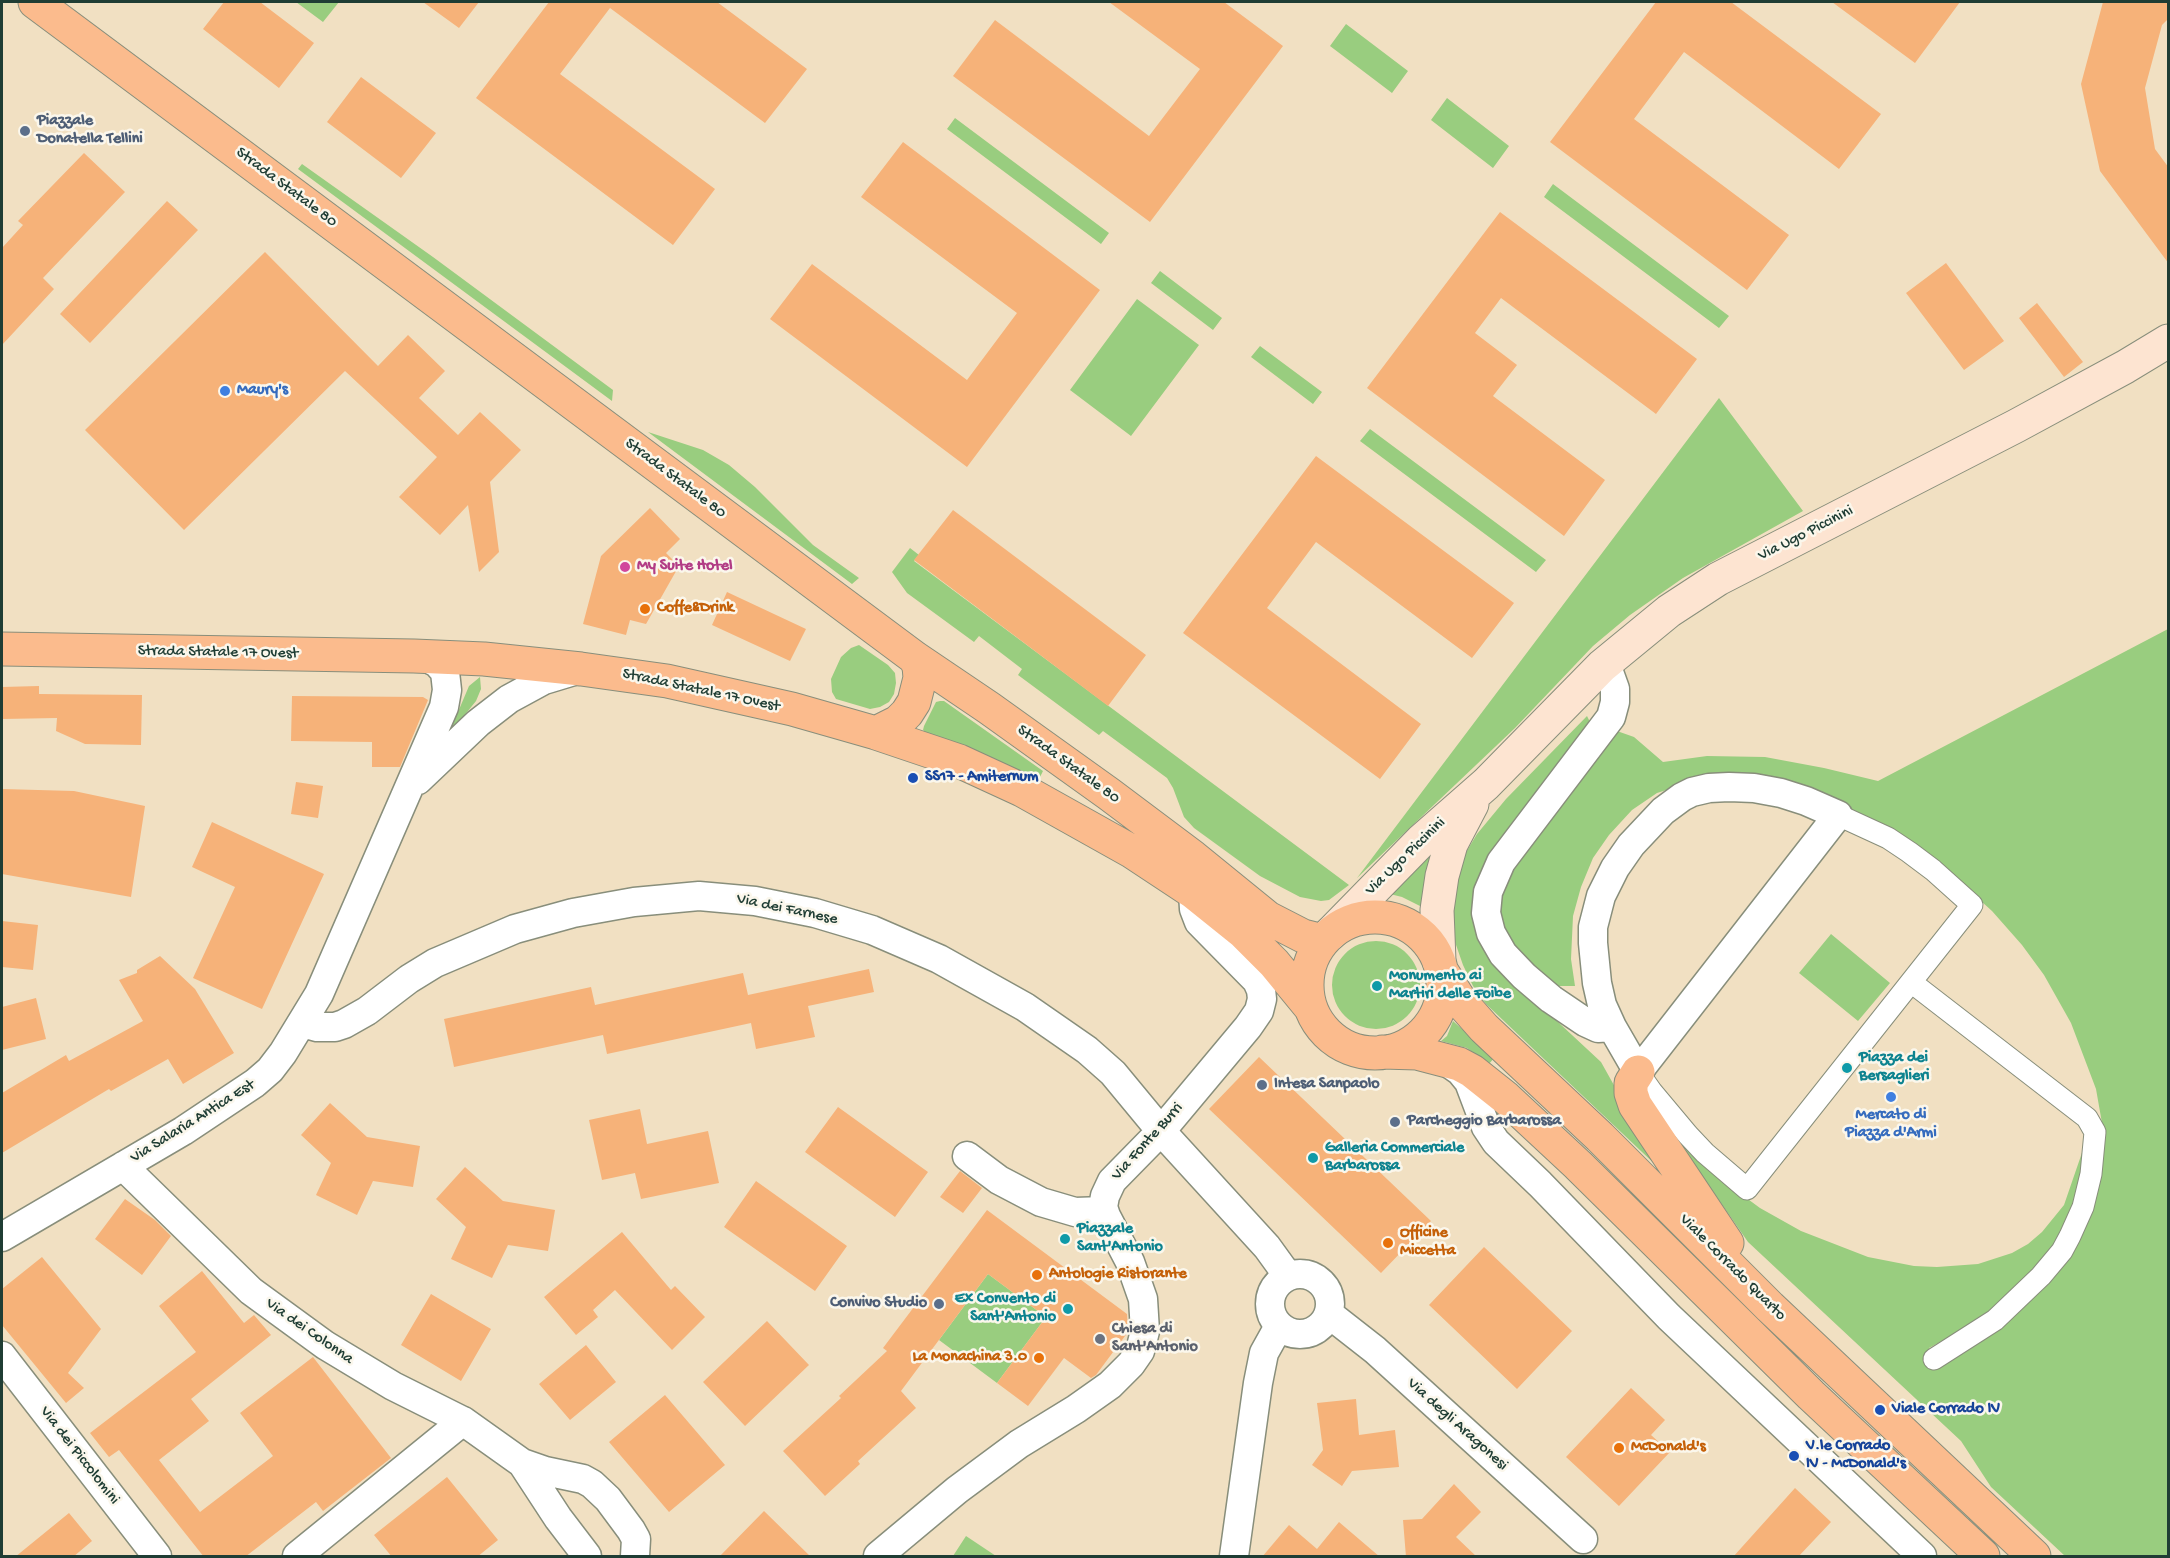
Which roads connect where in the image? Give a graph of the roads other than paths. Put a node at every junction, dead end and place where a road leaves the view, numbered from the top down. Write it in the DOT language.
graph roads {
  1 [pos="34,2"];
  2 [pos="2169,341"];
  3 [pos="2,649"];
  4 [pos="425,657"];
  5 [pos="915,658"];
  6 [pos="1602,666"];
  7 [pos="581,669"];
  8 [pos="876,733"];
  9 [pos="1486,784"];
  10 [pos="407,793"];
  11 [pos="1839,815"];
  12 [pos="1193,892"];
  13 [pos="1326,938"];
  14 [pos="1440,965"];
  15 [pos="1911,982"];
  16 [pos="1311,1008"];
  17 [pos="303,1023"];
  18 [pos="1612,1027"];
  19 [pos="1382,1052"];
  20 [pos="1435,1057"];
  21 [pos="1638,1072"];
  22 [pos="1161,1131"];
  23 [pos="967,1156"];
  24 [pos="123,1166"];
  25 [pos="1104,1211"];
  26 [pos="2,1237"];
  27 [pos="1288,1276"];
  28 [pos="1770,1307"];
  29 [pos="1329,1314"];
  30 [pos="1279,1326"];
  31 [pos="2,1356"];
  32 [pos="1934,1359"];
  33 [pos="463,1421"];
  34 [pos="522,1463"];
  35 [pos="1583,1539"];
  36 [pos="157,1557"];
  37 [pos="297,1557"];
  38 [pos="587,1557"];
  39 [pos="635,1557"];
  40 [pos="878,1557"];
  41 [pos="1234,1557"];
  42 [pos="1922,1557"];
  43 [pos="1983,1557"];
  44 [pos="2034,1557"];
  1 -- 5 [label="main road, Strada Statale 80"];
  2 -- 6 [label="main road, Via Ugo Piccinini"];
  3 -- 4 [label="main road, Strada Statale 17 Ovest"];
  4 -- 7 [label="main road, Strada Statale 17 Ovest"];
  4 -- 10 [label="street, Via Salaria Antica Est"];
  5 -- 8 [label="main road"];
  5 -- 13 [label="main road, Strada Statale 80"];
  6 -- 9 [label="main road, Via Ugo Piccinini"];
  6 -- 18 [label="street"];
  7 -- 8 [label="main road, Strada Statale 17 Ovest"];
  7 -- 10 [label="street, Via Salaria Antica Est"];
  8 -- 12 [label="main road, Strada Statale 17 Ovest"];
  9 -- 13 [label="main road, Via Ugo Piccinini"];
  9 -- 14 [label="main road, Via Ugo Piccinini"];
  10 -- 17 [label="street, Via Salaria Antica Est"];
  11 -- 15 [label="street"];
  11 -- 18 [label="street"];
  11 -- 21 [label="street"];
  12 -- 16 [label="main road, Strada Statale 17 Ovest"];
  12 -- 22 [label="street, Via Fonte Burri"];
  13 -- 14 [label="main road"];
  13 -- 16 [label="main road"];
  14 -- 19 [label="main road"];
  14 -- 28 [label="main road, Viale Corrado Quarto"];
  15 -- 21 [label="street"];
  15 -- 32 [label="street"];
  16 -- 19 [label="main road"];
  17 -- 22 [label="street, Via dei Farnese"];
  17 -- 24 [label="street, Via Salaria Antica Est"];
  18 -- 21 [label="street"];
  19 -- 20 [label="main road"];
  20 -- 42 [label="street"];
  20 -- 43 [label="main road"];
  21 -- 28 [label="main road"];
  22 -- 25 [label="street, Via Fonte Burri"];
  22 -- 27 [label="street"];
  23 -- 25 [label="street"];
  24 -- 26 [label="street, Via Salaria Antica Est"];
  24 -- 33 [label="street, Via dei Colonna"];
  25 -- 40 [label="street"];
  27 -- 29 [label="street"];
  27 -- 30 [label="street"];
  28 -- 44 [label="main road, Viale Corrado Quarto"];
  29 -- 30 [label="street"];
  29 -- 35 [label="street, Via degli Aragonesi"];
  30 -- 41 [label="street"];
  31 -- 36 [label="street, Via dei Piccolomini"];
  33 -- 34 [label="street, Via dei Colonna"];
  33 -- 37 [label="street"];
  34 -- 38 [label="street, Via dei Colonna"];
  34 -- 39 [label="street, Via dei Colonna"];
}
